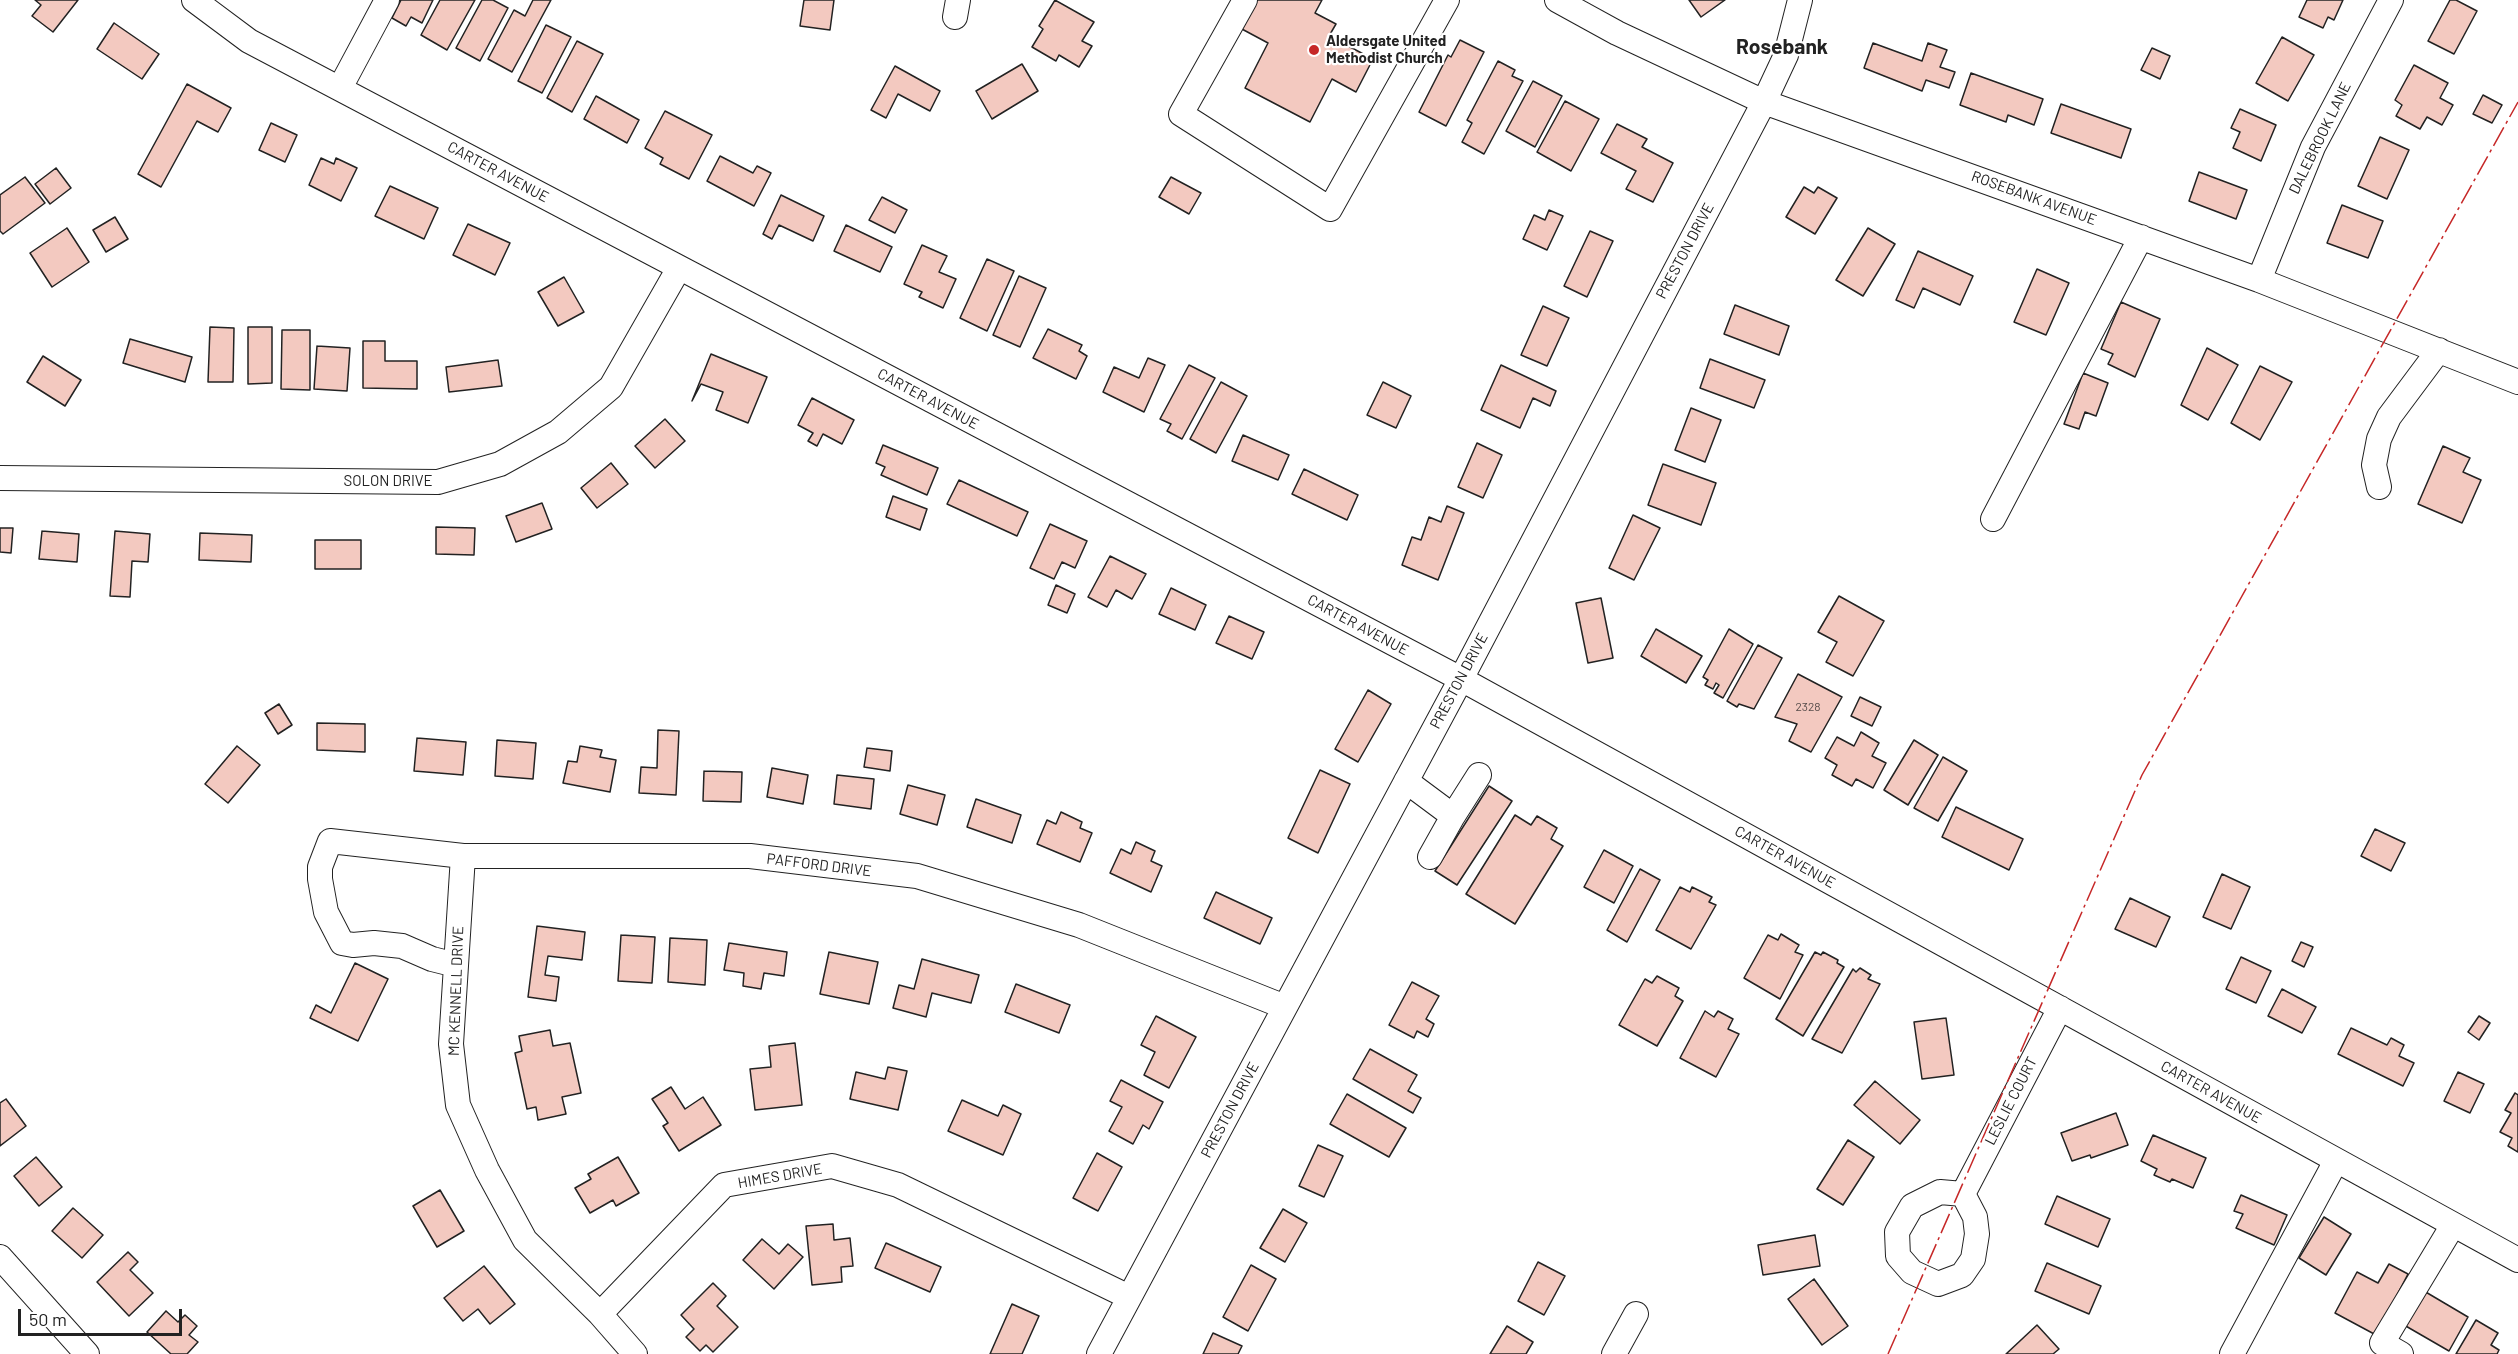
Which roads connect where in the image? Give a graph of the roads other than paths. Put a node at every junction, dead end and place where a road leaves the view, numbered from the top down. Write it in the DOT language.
graph roads {
  1 [pos="194,0"];
  2 [pos="387,0"];
  3 [pos="1245,0"];
  4 [pos="1447,0"];
  5 [pos="1557,0"];
  6 [pos="1800,0"];
  7 [pos="2391,0"];
  8 [pos="340,88"];
  9 [pos="1764,102"];
  10 [pos="2141,237"];
  11 [pos="679,268"];
  12 [pos="2259,280"];
  13 [pos="2439,351"];
  14 [pos="2518,382"];
  15 [pos="0,478"];
  16 [pos="2379,487"];
  17 [pos="1993,519"];
  18 [pos="1461,679"];
  19 [pos="1479,775"];
  20 [pos="1406,781"];
  21 [pos="1453,816"];
  22 [pos="463,856"];
  23 [pos="1430,857"];
  24 [pos="456,966"];
  25 [pos="1285,1006"];
  26 [pos="2060,1008"];
  27 [pos="2336,1161"];
  28 [pos="1963,1194"];
  29 [pos="2453,1225"];
  30 [pos="0,1257"];
  31 [pos="2518,1260"];
  32 [pos="1130,1297"];
  33 [pos="600,1314"];
  34 [pos="1636,1314"];
  35 [pos="87,1354"];
  36 [pos="635,1354"];
  37 [pos="1099,1354"];
  38 [pos="1614,1354"];
  39 [pos="2232,1354"];
  40 [pos="2401,1354"];
  1 -- 8 [label="street, CARTER AVENUE"];
  2 -- 8 [label="street"];
  3 -- 4 [label="street"];
  5 -- 9 [label="street, ROSEBANK AVENUE"];
  6 -- 9 [label="street, PRESTON DRIVE"];
  7 -- 12 [label="street, DALEBROOK LANE"];
  8 -- 11 [label="street, CARTER AVENUE"];
  9 -- 10 [label="street, ROSEBANK AVENUE"];
  9 -- 18 [label="street, PRESTON DRIVE"];
  10 -- 12 [label="street, ROSEBANK AVENUE"];
  10 -- 17 [label="street"];
  11 -- 15 [label="street, SOLON DRIVE"];
  11 -- 18 [label="street, CARTER AVENUE"];
  12 -- 13 [label="street, ROSEBANK AVENUE"];
  13 -- 14 [label="street, ROSEBANK AVENUE"];
  13 -- 16 [label="street"];
  18 -- 20 [label="street, PRESTON DRIVE"];
  18 -- 26 [label="street, CARTER AVENUE"];
  19 -- 21 [label="street"];
  20 -- 21 [label="street"];
  20 -- 25 [label="street, PRESTON DRIVE"];
  21 -- 23 [label="street"];
  22 -- 24 [label="street, MC KENNELL DRIVE"];
  22 -- 24 [label="street, PAFFORD DRIVE"];
  22 -- 25 [label="street, PAFFORD DRIVE"];
  24 -- 33 [label="street, MC KENNELL DRIVE"];
  25 -- 32 [label="street, PRESTON DRIVE"];
  26 -- 27 [label="street, CARTER AVENUE"];
  26 -- 28 [label="street, LESLIE COURT"];
  27 -- 29 [label="street, CARTER AVENUE"];
  27 -- 39 [label="street"];
  29 -- 31 [label="street, CARTER AVENUE"];
  29 -- 40 [label="street"];
  30 -- 35 [label="street"];
  32 -- 33 [label="street, HIMES DRIVE"];
  32 -- 37 [label="street, PRESTON DRIVE"];
  33 -- 36 [label="street, MC KENNELL DRIVE"];
  34 -- 38 [label="street"];
}
